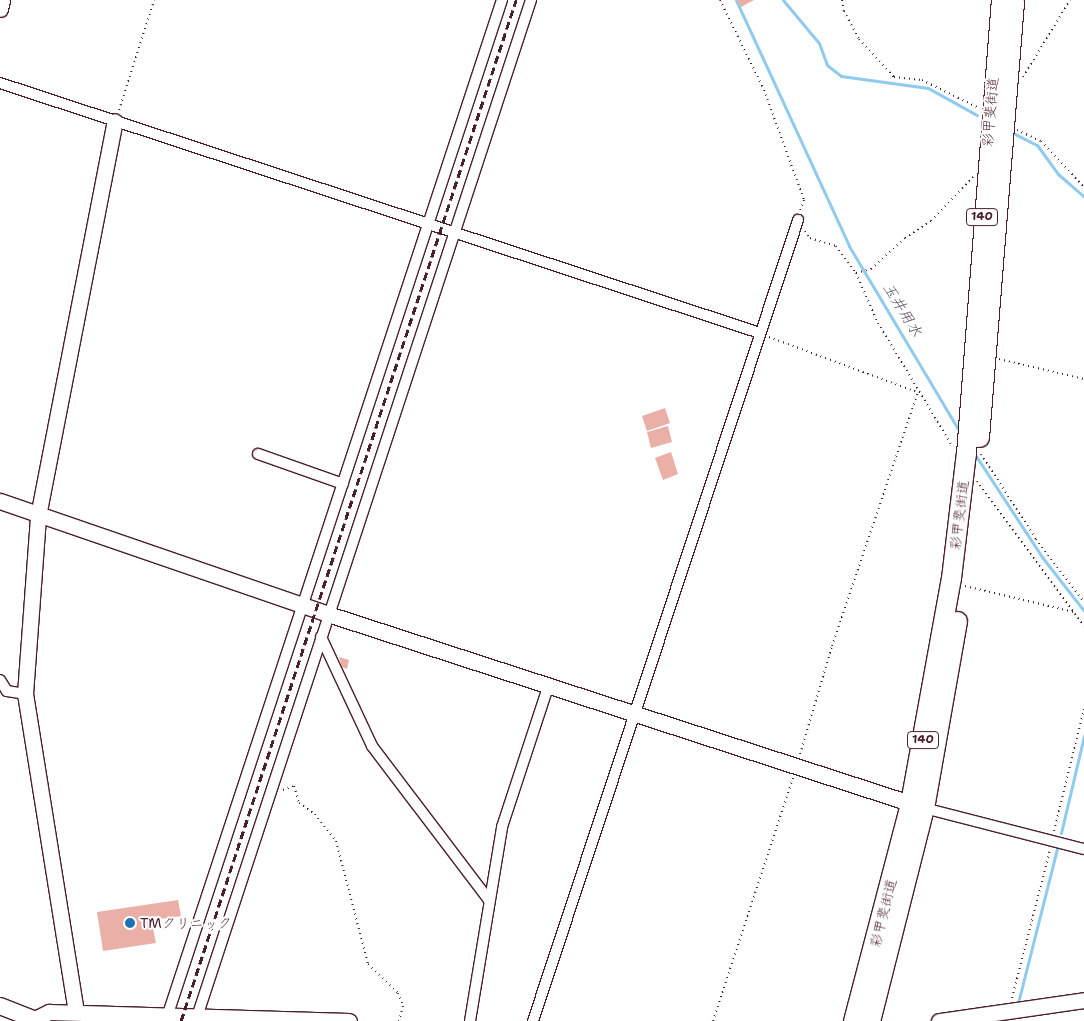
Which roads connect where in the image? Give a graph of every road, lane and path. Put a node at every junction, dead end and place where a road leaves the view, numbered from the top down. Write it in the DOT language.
graph roads {
  1 [pos="2,0"];
  2 [pos="154,0"];
  3 [pos="502,0"];
  4 [pos="531,0"];
  5 [pos="720,0"];
  6 [pos="842,0"];
  7 [pos="1001,0"];
  8 [pos="1014,0"];
  9 [pos="1070,0"];
  10 [pos="0,9"];
  11 [pos="1022,80"];
  12 [pos="0,83"];
  13 [pos="996,119"];
  14 [pos="115,121"];
  15 [pos="986,167"];
  16 [pos="1084,186"];
  17 [pos="798,220"];
  18 [pos="428,224"];
  19 [pos="456,234"];
  20 [pos="856,273"];
  21 [pos="760,333"];
  22 [pos="988,355"];
  23 [pos="1084,379"];
  24 [pos="918,392"];
  25 [pos="258,454"];
  26 [pos="972,464"];
  27 [pos="343,484"];
  28 [pos="0,501"];
  29 [pos="38,516"];
  30 [pos="963,586"];
  31 [pos="1084,602"];
  32 [pos="304,605"];
  33 [pos="1074,612"];
  34 [pos="328,614"];
  35 [pos="1084,626"];
  36 [pos="321,637"];
  37 [pos="0,680"];
  38 [pos="549,684"];
  39 [pos="25,694"];
  40 [pos="1084,709"];
  41 [pos="635,713"];
  42 [pos="796,766"];
  43 [pos="272,794"];
  44 [pos="917,805"];
  45 [pos="1052,840"];
  46 [pos="1084,849"];
  47 [pos="488,900"];
  48 [pos="1084,1000"];
  49 [pos="0,1006"];
  50 [pos="76,1012"];
  51 [pos="1010,1015"];
  52 [pos="167,1019"];
  53 [pos="196,1019"];
  54 [pos="36,1020"];
  55 [pos="349,1021"];
  56 [pos="399,1021"];
  57 [pos="470,1021"];
  58 [pos="533,1021"];
  59 [pos="713,1021"];
  60 [pos="853,1021"];
  61 [pos="870,1021"];
  62 [pos="940,1021"];
  1 -- 10 [label="street"];
  2 -- 14 [label="path"];
  3 -- 18 [label="street"];
  4 -- 19 [label="street"];
  5 -- 17 [label="path"];
  6 -- 13 [label="path"];
  7 -- 13 [label="highway, 彩甲斐街道 / 140"];
  8 -- 13 [label="highway, 彩甲斐街道 / 140"];
  9 -- 11 [label="path"];
  12 -- 14 [label="street"];
  13 -- 15 [label="highway, 彩甲斐街道 / 140"];
  13 -- 16 [label="path"];
  13 -- 22 [label="highway, 彩甲斐街道 / 140"];
  14 -- 18 [label="street"];
  14 -- 29 [label="street"];
  15 -- 20 [label="path"];
  15 -- 26 [label="highway, 彩甲斐街道 / 140"];
  17 -- 20 [label="path"];
  17 -- 21 [label="street"];
  18 -- 19 [label="street"];
  18 -- 27 [label="street"];
  19 -- 21 [label="street"];
  19 -- 34 [label="street"];
  20 -- 24 [label="path"];
  21 -- 24 [label="path"];
  21 -- 41 [label="street"];
  22 -- 23 [label="path"];
  22 -- 26 [label="highway, 彩甲斐街道 / 140"];
  24 -- 26 [label="path"];
  24 -- 42 [label="path"];
  25 -- 27 [label="street"];
  26 -- 30 [label="highway, 彩甲斐街道 / 140"];
  26 -- 31 [label="path"];
  26 -- 33 [label="path"];
  26 -- 44 [label="highway, 彩甲斐街道 / 140"];
  27 -- 32 [label="street"];
  28 -- 29 [label="street"];
  29 -- 32 [label="street"];
  29 -- 39 [label="street"];
  30 -- 33 [label="path"];
  30 -- 44 [label="highway, 彩甲斐街道 / 140"];
  32 -- 34 [label="street"];
  32 -- 52 [label="street"];
  33 -- 35 [label="path"];
  34 -- 36 [label="street"];
  34 -- 38 [label="street"];
  36 -- 43 [label="street"];
  36 -- 47 [label="street"];
  37 -- 39 [label="street"];
  38 -- 41 [label="street"];
  38 -- 47 [label="street"];
  39 -- 50 [label="street"];
  40 -- 45 [label="path"];
  41 -- 42 [label="street"];
  41 -- 58 [label="street"];
  42 -- 44 [label="street"];
  42 -- 59 [label="path"];
  43 -- 53 [label="street"];
  43 -- 56 [label="path"];
  44 -- 45 [label="street"];
  44 -- 60 [label="highway, 彩甲斐街道 / 140"];
  44 -- 61 [label="highway, 彩甲斐街道 / 140"];
  45 -- 46 [label="street"];
  45 -- 51 [label="path"];
  47 -- 57 [label="street"];
  48 -- 51 [label="street"];
  49 -- 54 [label="main road"];
  50 -- 52 [label="street"];
  50 -- 54 [label="street"];
  51 -- 62 [label="street"];
  52 -- 53 [label="street"];
  53 -- 55 [label="street"];
}
